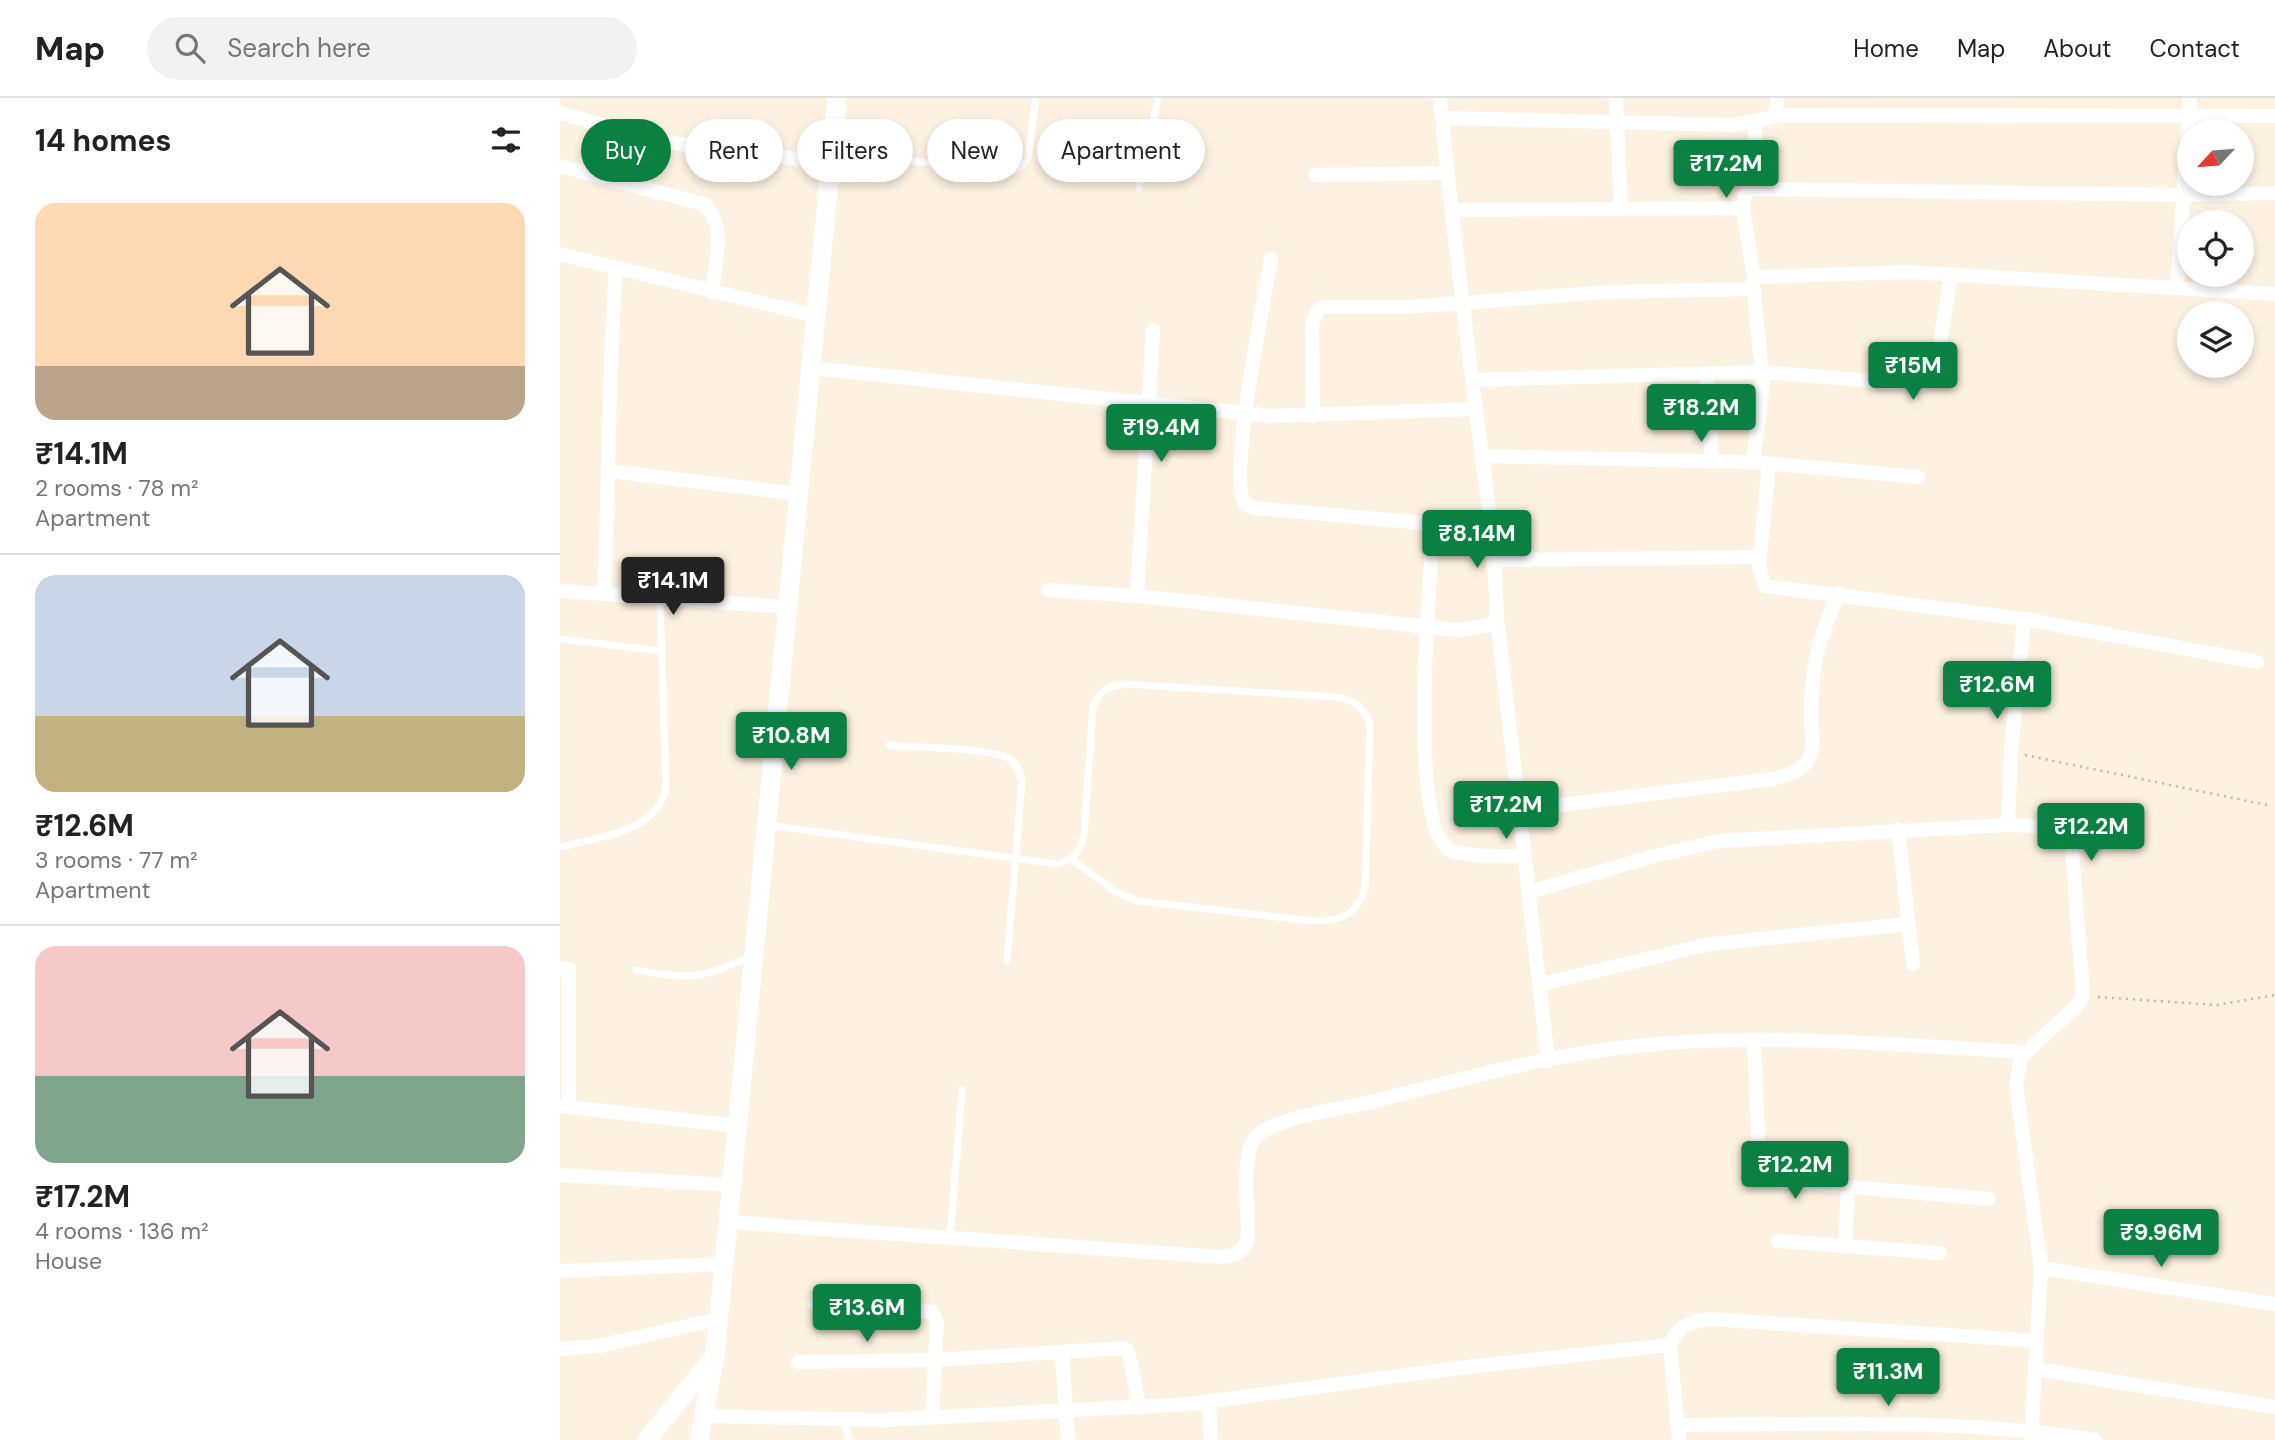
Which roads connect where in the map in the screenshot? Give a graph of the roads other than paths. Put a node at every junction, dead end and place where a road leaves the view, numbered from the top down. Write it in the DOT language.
graph roads {
  1 [pos="837,98"];
  2 [pos="1036,98"];
  3 [pos="1158,98"];
  4 [pos="1440,98"];
  5 [pos="1616,98"];
  6 [pos="1778,98"];
  7 [pos="2190,98"];
  8 [pos="560,113"];
  9 [pos="1774,116"];
  10 [pos="2275,116"];
  11 [pos="2189,117"];
  12 [pos="1442,118"];
  13 [pos="835,119"];
  14 [pos="1755,121"];
  15 [pos="1617,122"];
  16 [pos="797,154"];
  17 [pos="913,163"];
  18 [pos="560,166"];
  19 [pos="1446,173"];
  20 [pos="1315,176"];
  21 [pos="829,182"];
  22 [pos="1139,188"];
  23 [pos="1752,189"];
  24 [pos="2254,193"];
  25 [pos="2275,193"];
  26 [pos="2177,195"];
  27 [pos="2183,196"];
  28 [pos="1621,208"];
  29 [pos="1743,208"];
  30 [pos="1451,210"];
  31 [pos="560,254"];
  32 [pos="1271,259"];
  33 [pos="616,268"];
  34 [pos="1951,274"];
  35 [pos="1754,284"];
  36 [pos="2177,288"];
  37 [pos="712,292"];
  38 [pos="2275,294"];
  39 [pos="1465,303"];
  40 [pos="816,317"];
  41 [pos="1153,331"];
  42 [pos="811,368"];
  43 [pos="1763,372"];
  44 [pos="1707,373"];
  45 [pos="1472,380"];
  46 [pos="1147,401"];
  47 [pos="1476,409"];
  48 [pos="1245,413"];
  49 [pos="1313,416"];
  50 [pos="1482,456"];
  51 [pos="1712,462"];
  52 [pos="1753,462"];
  53 [pos="1769,464"];
  54 [pos="609,471"];
  55 [pos="1918,477"];
  56 [pos="799,494"];
  57 [pos="1434,522"];
  58 [pos="1491,529"];
  59 [pos="1760,557"];
  60 [pos="1494,560"];
  61 [pos="1048,590"];
  62 [pos="560,591"];
  63 [pos="1839,593"];
  64 [pos="604,594"];
  65 [pos="1137,596"];
  66 [pos="660,598"];
  67 [pos="788,607"];
  68 [pos="1497,617"];
  69 [pos="2024,620"];
  70 [pos="1425,626"];
  71 [pos="560,639"];
  72 [pos="662,651"];
  73 [pos="2257,662"];
  74 [pos="889,745"];
  75 [pos="1520,810"];
  76 [pos="766,825"];
  77 [pos="2008,825"];
  78 [pos="1898,830"];
  79 [pos="560,847"];
  80 [pos="1525,856"];
  81 [pos="1018,858"];
  82 [pos="1071,859"];
  83 [pos="1529,892"];
  84 [pos="1908,924"];
  85 [pos="753,955"];
  86 [pos="1007,960"];
  87 [pos="1913,964"];
  88 [pos="560,968"];
  89 [pos="636,970"];
  90 [pos="1541,984"];
  91 [pos="1755,1041"];
  92 [pos="2026,1052"];
  93 [pos="1548,1061"];
  94 [pos="962,1090"];
  95 [pos="565,1107"];
  96 [pos="737,1126"];
  97 [pos="560,1175"];
  98 [pos="731,1185"];
  99 [pos="1848,1188"];
  100 [pos="1989,1199"];
  101 [pos="728,1222"];
  102 [pos="950,1239"];
  103 [pos="1778,1241"];
  104 [pos="1844,1246"];
  105 [pos="1940,1253"];
  106 [pos="724,1264"];
  107 [pos="2041,1268"];
  108 [pos="560,1271"];
  109 [pos="814,1304"];
  110 [pos="2275,1304"];
  111 [pos="719,1319"];
  112 [pos="2037,1341"];
  113 [pos="1671,1345"];
  114 [pos="560,1349"];
  115 [pos="1062,1352"];
  116 [pos="715,1356"];
  117 [pos="936,1360"];
  118 [pos="798,1362"];
  119 [pos="2035,1369"];
  120 [pos="1209,1402"];
  121 [pos="2275,1407"];
  122 [pos="1140,1408"];
  123 [pos="1069,1409"];
  124 [pos="703,1416"];
  125 [pos="932,1418"];
  126 [pos="844,1420"];
  127 [pos="1678,1424"];
  128 [pos="2031,1435"];
  129 [pos="647,1440"];
  130 [pos="699,1440"];
  131 [pos="849,1440"];
  132 [pos="1068,1440"];
  133 [pos="1211,1440"];
  134 [pos="1679,1440"];
  135 [pos="2095,1440"];
  1 -- 13 [label="street"];
  2 -- 17 [label="lane"];
  3 -- 22 [label="lane"];
  4 -- 12 [label="street"];
  5 -- 15 [label="street"];
  6 -- 9 [label="street"];
  7 -- 11 [label="street"];
  8 -- 16 [label="street"];
  9 -- 11 [label="street"];
  9 -- 14 [label="street"];
  10 -- 11 [label="street"];
  12 -- 15 [label="street"];
  12 -- 19 [label="street"];
  14 -- 15 [label="street"];
  14 -- 23 [label="street"];
  15 -- 28 [label="street"];
  18 -- 37 [label="street"];
  19 -- 20 [label="street"];
  19 -- 30 [label="street"];
  21 -- 40 [label="street"];
  23 -- 26 [label="street"];
  23 -- 29 [label="street"];
  24 -- 25 [label="street"];
  27 -- 36 [label="street"];
  28 -- 29 [label="street"];
  28 -- 30 [label="street"];
  29 -- 35 [label="street"];
  30 -- 39 [label="street"];
  31 -- 33 [label="street"];
  32 -- 48 [label="street"];
  33 -- 37 [label="street"];
  33 -- 54 [label="street"];
  34 -- 35 [label="street"];
  34 -- 36 [label="street"];
  34 -- 43 [label="street"];
  35 -- 39 [label="street"];
  35 -- 43 [label="street"];
  36 -- 38 [label="street"];
  37 -- 40 [label="street"];
  39 -- 45 [label="street"];
  39 -- 49 [label="street"];
  40 -- 42 [label="street"];
  41 -- 46 [label="street"];
  42 -- 46 [label="street"];
  42 -- 56 [label="street"];
  43 -- 44 [label="street"];
  43 -- 52 [label="street"];
  44 -- 45 [label="street"];
  44 -- 51 [label="street"];
  45 -- 47 [label="street"];
  46 -- 48 [label="street"];
  46 -- 65 [label="street"];
  47 -- 49 [label="street"];
  47 -- 50 [label="street"];
  48 -- 49 [label="street"];
  48 -- 57 [label="street"];
  50 -- 51 [label="street"];
  50 -- 58 [label="street"];
  51 -- 52 [label="street"];
  52 -- 53 [label="street"];
  53 -- 55 [label="street"];
  53 -- 59 [label="street"];
  54 -- 56 [label="street"];
  54 -- 64 [label="street"];
  56 -- 67 [label="street"];
  57 -- 58 [label="street"];
  57 -- 70 [label="street"];
  58 -- 60 [label="street"];
  59 -- 60 [label="street"];
  59 -- 63 [label="street"];
  60 -- 68 [label="street"];
  61 -- 65 [label="street"];
  62 -- 64 [label="street"];
  63 -- 69 [label="street"];
  63 -- 75 [label="street"];
  64 -- 66 [label="street"];
  65 -- 70 [label="street"];
  66 -- 67 [label="street"];
  66 -- 72 [label="lane"];
  67 -- 76 [label="street"];
  68 -- 70 [label="street"];
  68 -- 75 [label="street"];
  69 -- 73 [label="street"];
  69 -- 77 [label="street"];
  70 -- 80 [label="street"];
  71 -- 72 [label="lane"];
  72 -- 79 [label="lane"];
  74 -- 81 [label="lane"];
  75 -- 80 [label="street"];
  76 -- 81 [label="lane"];
  76 -- 85 [label="street"];
  77 -- 78 [label="street"];
  77 -- 92 [label="street"];
  78 -- 83 [label="street"];
  78 -- 84 [label="street"];
  80 -- 83 [label="street"];
  81 -- 82 [label="lane"];
  81 -- 86 [label="lane"];
  82 -- 82 [label="lane"];
  83 -- 90 [label="street"];
  84 -- 87 [label="street"];
  84 -- 90 [label="street"];
  85 -- 89 [label="lane"];
  85 -- 96 [label="street"];
  88 -- 95 [label="street"];
  90 -- 93 [label="street"];
  91 -- 92 [label="street"];
  91 -- 93 [label="street"];
  91 -- 99 [label="street"];
  92 -- 107 [label="street"];
  93 -- 102 [label="street"];
  94 -- 102 [label="lane"];
  95 -- 96 [label="street"];
  96 -- 98 [label="street"];
  97 -- 98 [label="street"];
  98 -- 101 [label="street"];
  99 -- 100 [label="street"];
  99 -- 104 [label="street"];
  101 -- 102 [label="street"];
  101 -- 106 [label="street"];
  103 -- 104 [label="street"];
  104 -- 105 [label="street"];
  106 -- 108 [label="street"];
  106 -- 111 [label="street"];
  107 -- 110 [label="street"];
  107 -- 112 [label="street"];
  109 -- 117 [label="street"];
  111 -- 114 [label="street"];
  111 -- 116 [label="street"];
  112 -- 113 [label="street"];
  112 -- 119 [label="street"];
  113 -- 120 [label="street"];
  113 -- 127 [label="street"];
  115 -- 117 [label="street"];
  115 -- 122 [label="street"];
  115 -- 123 [label="street"];
  116 -- 124 [label="street"];
  116 -- 129 [label="street"];
  117 -- 118 [label="street"];
  117 -- 125 [label="street"];
  119 -- 121 [label="street"];
  119 -- 128 [label="street"];
  120 -- 122 [label="street"];
  120 -- 133 [label="street"];
  122 -- 123 [label="street"];
  123 -- 125 [label="street"];
  123 -- 132 [label="street"];
  124 -- 126 [label="street"];
  124 -- 130 [label="street"];
  125 -- 126 [label="street"];
  126 -- 131 [label="lane"];
  127 -- 128 [label="street"];
  127 -- 134 [label="street"];
  128 -- 135 [label="street"];
}
